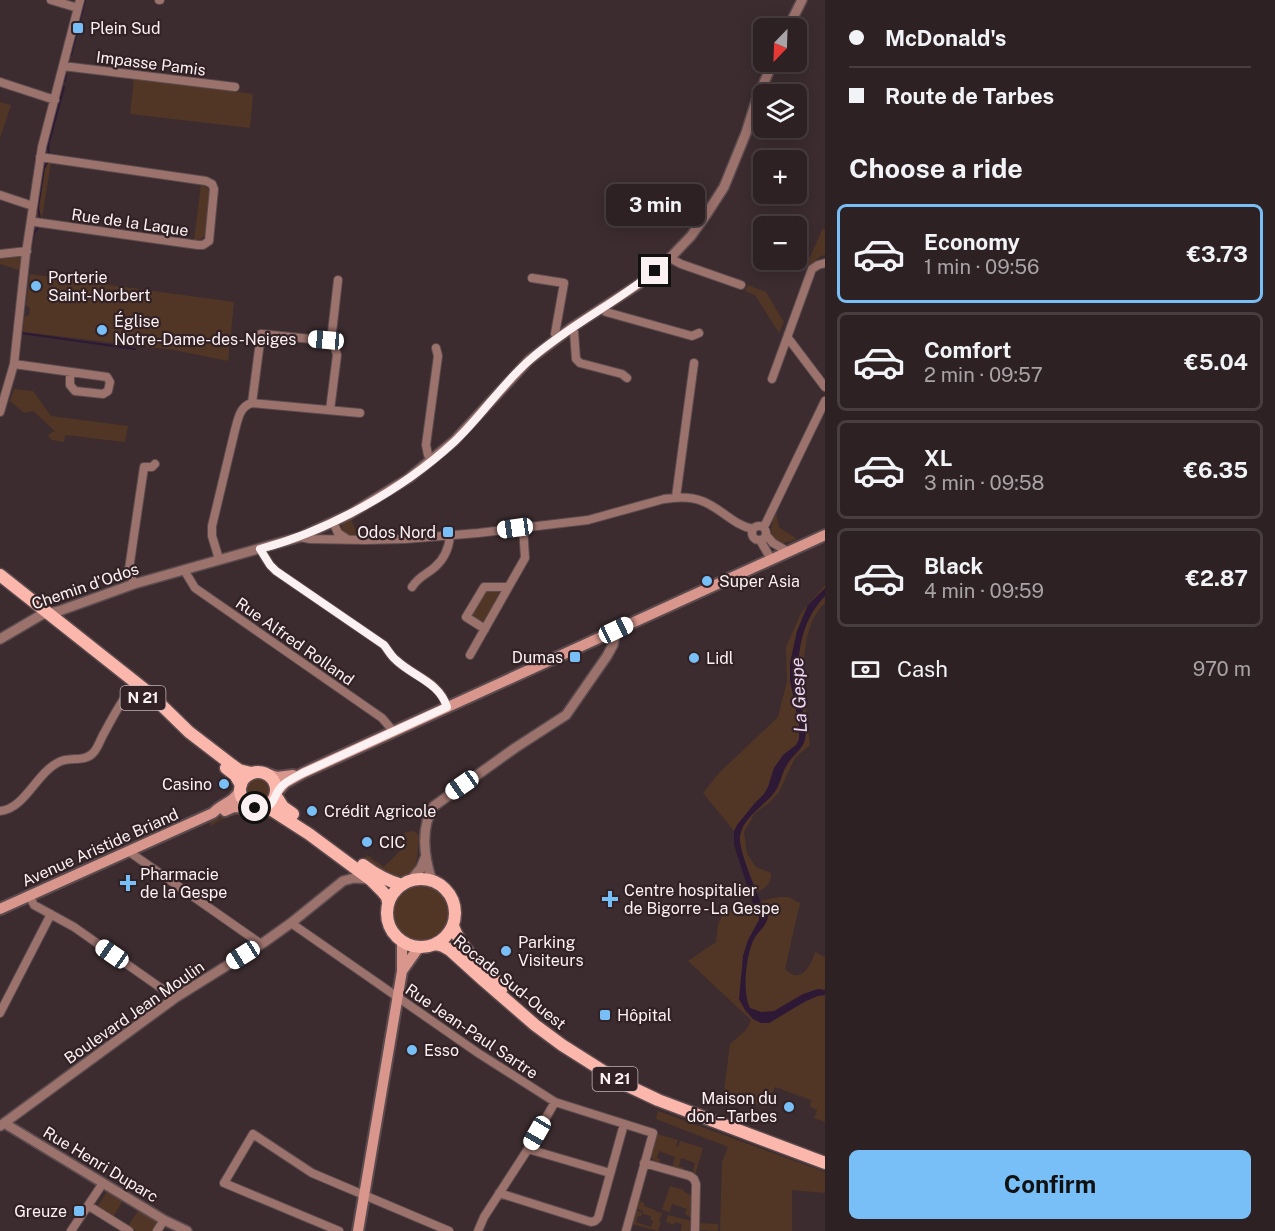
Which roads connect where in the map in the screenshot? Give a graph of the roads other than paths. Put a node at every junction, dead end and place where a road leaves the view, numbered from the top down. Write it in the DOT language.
graph roads {
  1 [pos="51,0"];
  2 [pos="802,0"];
  3 [pos="79,4"];
  4 [pos="793,18"];
  5 [pos="63,66"];
  6 [pos="769,72"];
  7 [pos="0,82"];
  8 [pos="235,87"];
  9 [pos="55,100"];
  10 [pos="40,157"];
  11 [pos="0,195"];
  12 [pos="33,206"];
  13 [pos="32,220"];
  14 [pos="27,251"];
  15 [pos="0,254"];
  16 [pos="670,258"];
  17 [pos="825,263"];
  18 [pos="532,278"];
  19 [pos="338,280"];
  20 [pos="741,285"];
  21 [pos="601,308"];
  22 [pos="571,328"];
  23 [pos="699,333"];
  24 [pos="557,338"];
  25 [pos="788,338"];
  26 [pos="331,341"];
  27 [pos="436,348"];
  28 [pos="694,363"];
  29 [pos="14,364"];
  30 [pos="70,372"];
  31 [pos="627,378"];
  32 [pos="772,379"];
  33 [pos="825,387"];
  34 [pos="825,401"];
  35 [pos="252,403"];
  36 [pos="330,410"];
  37 [pos="0,412"];
  38 [pos="360,413"];
  39 [pos="432,459"];
  40 [pos="155,464"];
  41 [pos="676,497"];
  42 [pos="329,524"];
  43 [pos="523,527"];
  44 [pos="753,529"];
  45 [pos="764,534"];
  46 [pos="825,535"];
  47 [pos="450,536"];
  48 [pos="300,537"];
  49 [pos="330,540"];
  50 [pos="351,540"];
  51 [pos="260,549"];
  52 [pos="787,551"];
  53 [pos="219,559"];
  54 [pos="770,559"];
  55 [pos="184,570"];
  56 [pos="0,575"];
  57 [pos="0,583"];
  58 [pos="134,584"];
  59 [pos="412,587"];
  60 [pos="508,587"];
  61 [pos="45,614"];
  62 [pos="485,629"];
  63 [pos="616,630"];
  64 [pos="0,639"];
  65 [pos="470,655"];
  66 [pos="132,688"];
  67 [pos="447,707"];
  68 [pos="394,732"];
  69 [pos="251,773"];
  70 [pos="303,773"];
  71 [pos="268,774"];
  72 [pos="240,787"];
  73 [pos="277,794"];
  74 [pos="267,807"];
  75 [pos="252,808"];
  76 [pos="0,811"];
  77 [pos="213,813"];
  78 [pos="128,851"];
  79 [pos="337,855"];
  80 [pos="425,855"];
  81 [pos="371,880"];
  82 [pos="343,881"];
  83 [pos="432,881"];
  84 [pos="406,883"];
  85 [pos="30,895"];
  86 [pos="388,902"];
  87 [pos="0,909"];
  88 [pos="51,914"];
  89 [pos="291,923"];
  90 [pos="453,926"];
  91 [pos="402,942"];
  92 [pos="261,944"];
  93 [pos="435,944"];
  94 [pos="419,947"];
  95 [pos="402,971"];
  96 [pos="175,998"];
  97 [pos="398,998"];
  98 [pos="0,1013"];
  99 [pos="555,1102"];
  100 [pos="1,1124"];
  101 [pos="624,1124"];
  102 [pos="528,1149"];
  103 [pos="825,1155"];
  104 [pos="644,1163"];
  105 [pos="825,1163"];
  106 [pos="610,1173"];
  107 [pos="103,1183"];
  108 [pos="499,1193"];
  109 [pos="364,1194"];
  110 [pos="88,1206"];
  111 [pos="164,1220"];
  112 [pos="71,1231"];
  113 [pos="129,1231"];
  114 [pos="157,1231"];
  115 [pos="187,1231"];
  116 [pos="339,1231"];
  117 [pos="358,1231"];
  118 [pos="449,1231"];
  119 [pos="478,1231"];
  120 [pos="626,1231"];
  121 [pos="695,1231"];
  1 -- 3 [label="street"];
  2 -- 4 [label="street"];
  3 -- 5 [label="street"];
  5 -- 8 [label="street, Impasse Pamis"];
  5 -- 9 [label="street"];
  6 -- 16 [label="street, Chemin d'Odos"];
  7 -- 9 [label="street"];
  9 -- 10 [label="street"];
  10 -- 12 [label="street"];
  10 -- 13 [label="street, Rue de la Laque"];
  11 -- 12 [label="street"];
  12 -- 13 [label="street"];
  13 -- 14 [label="street"];
  14 -- 15 [label="street"];
  14 -- 29 [label="street"];
  16 -- 20 [label="street"];
  16 -- 21 [label="street, Chemin d'Odos"];
  17 -- 25 [label="street"];
  18 -- 24 [label="street"];
  19 -- 26 [label="street"];
  21 -- 22 [label="street, Chemin d'Odos"];
  21 -- 23 [label="street"];
  22 -- 24 [label="street, Chemin d'Odos"];
  22 -- 31 [label="street"];
  24 -- 39 [label="street, Chemin d'Odos"];
  25 -- 32 [label="street"];
  25 -- 33 [label="street"];
  26 -- 35 [label="street"];
  26 -- 36 [label="street"];
  27 -- 39 [label="street"];
  28 -- 41 [label="street"];
  29 -- 30 [label="street"];
  29 -- 37 [label="street"];
  30 -- 30 [label="street"];
  34 -- 45 [label="street"];
  35 -- 36 [label="street"];
  35 -- 53 [label="street"];
  36 -- 38 [label="street"];
  39 -- 42 [label="street, Chemin d'Odos"];
  40 -- 58 [label="street"];
  41 -- 43 [label="street"];
  41 -- 44 [label="street"];
  42 -- 48 [label="street, Chemin d'Odos"];
  42 -- 49 [label="street"];
  42 -- 50 [label="street"];
  43 -- 47 [label="street"];
  43 -- 60 [label="street"];
  44 -- 45 [label="street"];
  44 -- 45 [label="street"];
  45 -- 52 [label="street"];
  45 -- 54 [label="street"];
  46 -- 52 [label="main road"];
  47 -- 50 [label="street"];
  47 -- 59 [label="street"];
  48 -- 49 [label="street"];
  48 -- 51 [label="street, Chemin d'Odos"];
  49 -- 50 [label="street"];
  51 -- 53 [label="street, Chemin d'Odos"];
  51 -- 67 [label="street"];
  52 -- 54 [label="main road"];
  53 -- 55 [label="street, Chemin d'Odos"];
  54 -- 63 [label="main road"];
  55 -- 58 [label="street, Chemin d'Odos"];
  55 -- 68 [label="street, Rue Alfred Rolland"];
  56 -- 61 [label="main road, N 21"];
  57 -- 61 [label="main road, N 21"];
  58 -- 61 [label="street, Chemin d'Odos"];
  60 -- 62 [label="street"];
  60 -- 62 [label="street"];
  61 -- 64 [label="street, Chemin d'Odos"];
  61 -- 66 [label="main road, N 21"];
  61 -- 69 [label="main road, N 21"];
  62 -- 65 [label="street"];
  63 -- 67 [label="main road"];
  63 -- 80 [label="street"];
  66 -- 72 [label="main road, N 21"];
  66 -- 76 [label="street"];
  67 -- 68 [label="main road"];
  68 -- 70 [label="main road"];
  69 -- 71 [label="main road"];
  69 -- 72 [label="main road"];
  70 -- 71 [label="main road"];
  70 -- 73 [label="main road"];
  71 -- 73 [label="main road"];
  72 -- 75 [label="main road"];
  72 -- 77 [label="main road, Avenue Aristide Briand"];
  73 -- 74 [label="main road"];
  73 -- 84 [label="main road"];
  74 -- 75 [label="main road"];
  74 -- 79 [label="main road"];
  75 -- 77 [label="main road, Avenue Aristide Briand"];
  77 -- 78 [label="main road, Avenue Aristide Briand"];
  78 -- 85 [label="main road, Avenue Aristide Briand"];
  78 -- 92 [label="street"];
  79 -- 81 [label="main road"];
  79 -- 82 [label="street"];
  80 -- 83 [label="street"];
  80 -- 84 [label="street"];
  81 -- 82 [label="street"];
  81 -- 86 [label="main road"];
  82 -- 89 [label="street, Boulevard Jean Moulin"];
  83 -- 84 [label="main road"];
  83 -- 90 [label="main road"];
  84 -- 86 [label="main road"];
  85 -- 87 [label="main road, Avenue Aristide Briand"];
  85 -- 88 [label="street"];
  86 -- 91 [label="main road"];
  88 -- 96 [label="street"];
  88 -- 98 [label="street"];
  89 -- 92 [label="street, Boulevard Jean Moulin"];
  89 -- 97 [label="street, Rue Jean-Paul Sartre"];
  90 -- 93 [label="main road"];
  90 -- 103 [label="main road, Rocade Sud-Ouest / N 21"];
  91 -- 94 [label="main road"];
  91 -- 95 [label="main road"];
  92 -- 96 [label="street, Boulevard Jean Moulin"];
  93 -- 94 [label="main road"];
  93 -- 105 [label="main road, Rocade Sud-Ouest / N 21"];
  94 -- 95 [label="main road"];
  95 -- 97 [label="main road"];
  96 -- 100 [label="street, Boulevard Jean Moulin"];
  97 -- 99 [label="street, Rue Jean-Paul Sartre"];
  97 -- 109 [label="main road"];
  99 -- 101 [label="street, Rue Jean-Paul Sartre"];
  99 -- 102 [label="street"];
  100 -- 107 [label="street, Rue Henri Duparc"];
  101 -- 104 [label="street, Rue Jean-Paul Sartre"];
  101 -- 106 [label="street"];
  102 -- 106 [label="street"];
  102 -- 108 [label="street"];
  104 -- 120 [label="street"];
  104 -- 121 [label="street"];
  106 -- 108 [label="street"];
  107 -- 110 [label="street"];
  107 -- 111 [label="street, Rue Henri Duparc"];
  108 -- 119 [label="street"];
  109 -- 116 [label="street"];
  109 -- 117 [label="main road"];
  109 -- 118 [label="street"];
  110 -- 112 [label="street"];
  110 -- 113 [label="street"];
  111 -- 114 [label="street"];
  111 -- 115 [label="street, Rue Henri Duparc"];
}
